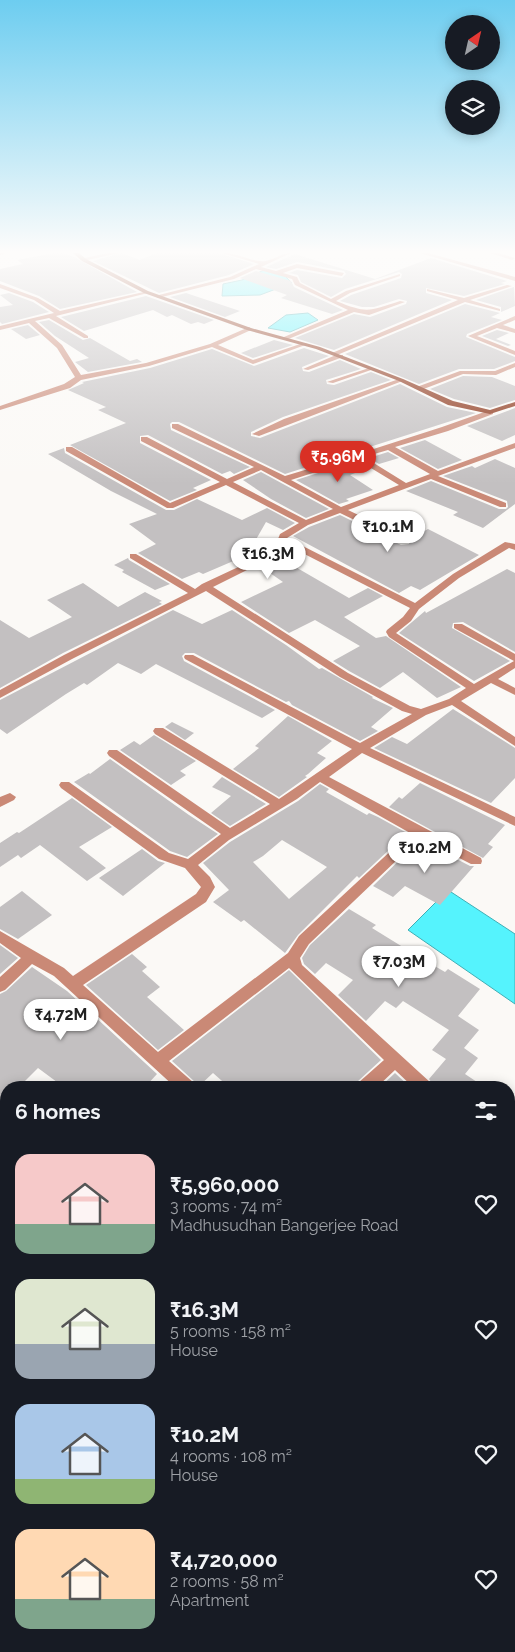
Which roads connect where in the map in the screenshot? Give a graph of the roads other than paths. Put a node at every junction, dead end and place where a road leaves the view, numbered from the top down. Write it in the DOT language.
graph roads {
  1 [pos="43,330"];
  2 [pos="74,330"];
  3 [pos="246,330"];
  4 [pos="253,330"];
  5 [pos="305,330"];
  6 [pos="395,330"];
  7 [pos="487,330"];
  8 [pos="86,337"];
  9 [pos="286,338"];
  10 [pos="305,344"];
  11 [pos="212,345"];
  12 [pos="515,353"];
  13 [pos="338,355"];
  14 [pos="515,366"];
  15 [pos="306,369"];
  16 [pos="371,369"];
  17 [pos="79,378"];
  18 [pos="401,380"];
  19 [pos="330,382"];
  20 [pos="418,388"];
  21 [pos="515,404"];
  22 [pos="0,408"];
  23 [pos="490,412"];
  24 [pos="175,426"];
  25 [pos="256,434"];
  26 [pos="144,439"];
  27 [pos="515,445"];
  28 [pos="387,446"];
  29 [pos="69,449"];
  30 [pos="355,455"];
  31 [pos="261,467"];
  32 [pos="434,475"];
  33 [pos="285,478"];
  34 [pos="225,481"];
  35 [pos="406,486"];
  36 [pos="503,505"];
  37 [pos="339,509"];
  38 [pos="305,523"];
  39 [pos="405,541"];
  40 [pos="515,547"];
  41 [pos="133,556"];
  42 [pos="252,564"];
  43 [pos="205,586"];
  44 [pos="194,592"];
  45 [pos="416,607"];
  46 [pos="458,626"];
  47 [pos="189,657"];
  48 [pos="515,658"];
  49 [pos="515,664"];
  50 [pos="491,679"];
  51 [pos="473,688"];
  52 [pos="515,692"];
  53 [pos="0,694"];
  54 [pos="453,701"];
  55 [pos="422,713"];
  56 [pos="159,731"];
  57 [pos="515,742"];
  58 [pos="361,748"];
  59 [pos="112,753"];
  60 [pos="320,777"];
  61 [pos="65,785"];
  62 [pos="280,804"];
  63 [pos="515,822"];
  64 [pos="419,832"];
  65 [pos="230,834"];
  66 [pos="476,861"];
  67 [pos="190,865"];
  68 [pos="0,936"];
  69 [pos="292,956"];
  70 [pos="31,957"];
  71 [pos="73,984"];
  72 [pos="0,986"];
  73 [pos="158,1060"];
  74 [pos="395,1060"];
  75 [pos="180,1081"];
  76 [pos="372,1081"];
  77 [pos="418,1081"];
  1 -- 17 [label="street"];
  2 -- 8 [label="street"];
  3 -- 11 [label="street"];
  4 -- 9 [label="main road"];
  5 -- 9 [label="street"];
  6 -- 13 [label="street"];
  7 -- 12 [label="street"];
  9 -- 10 [label="main road"];
  10 -- 11 [label="street"];
  10 -- 13 [label="main road"];
  11 -- 17 [label="street"];
  13 -- 15 [label="street"];
  13 -- 16 [label="main road"];
  14 -- 20 [label="street"];
  16 -- 18 [label="main road"];
  16 -- 19 [label="street"];
  17 -- 22 [label="street"];
  18 -- 20 [label="main road"];
  18 -- 25 [label="street"];
  20 -- 23 [label="main road"];
  21 -- 23 [label="main road"];
  23 -- 28 [label="street"];
  24 -- 31 [label="street"];
  26 -- 34 [label="street"];
  27 -- 32 [label="street"];
  28 -- 30 [label="street"];
  28 -- 32 [label="street"];
  29 -- 34 [label="street"];
  30 -- 33 [label="street"];
  30 -- 35 [label="street"];
  31 -- 33 [label="street"];
  31 -- 34 [label="street"];
  32 -- 35 [label="street"];
  32 -- 36 [label="street"];
  33 -- 37 [label="street"];
  34 -- 38 [label="street"];
  35 -- 37 [label="street"];
  37 -- 38 [label="street"];
  37 -- 39 [label="street"];
  38 -- 45 [label="street"];
  40 -- 45 [label="street"];
  41 -- 44 [label="street"];
  42 -- 43 [label="street"];
  43 -- 44 [label="street"];
  43 -- 55 [label="street"];
  44 -- 53 [label="street"];
  45 -- 51 [label="street"];
  46 -- 48 [label="street"];
  47 -- 58 [label="street"];
  49 -- 50 [label="street"];
  50 -- 51 [label="street"];
  50 -- 52 [label="street"];
  51 -- 54 [label="street"];
  54 -- 55 [label="street"];
  54 -- 57 [label="street"];
  55 -- 58 [label="street"];
  56 -- 62 [label="street"];
  58 -- 60 [label="street"];
  58 -- 63 [label="street"];
  59 -- 65 [label="street"];
  60 -- 62 [label="street"];
  60 -- 64 [label="street"];
  61 -- 67 [label="street"];
  62 -- 65 [label="street"];
  64 -- 66 [label="street"];
  64 -- 69 [label="street"];
  65 -- 67 [label="street"];
  67 -- 71 [label="street"];
  68 -- 70 [label="street"];
  69 -- 73 [label="street"];
  69 -- 74 [label="street"];
  70 -- 71 [label="street"];
  70 -- 72 [label="street"];
  71 -- 73 [label="street"];
  73 -- 75 [label="street"];
  74 -- 76 [label="street"];
  74 -- 77 [label="street"];
}
